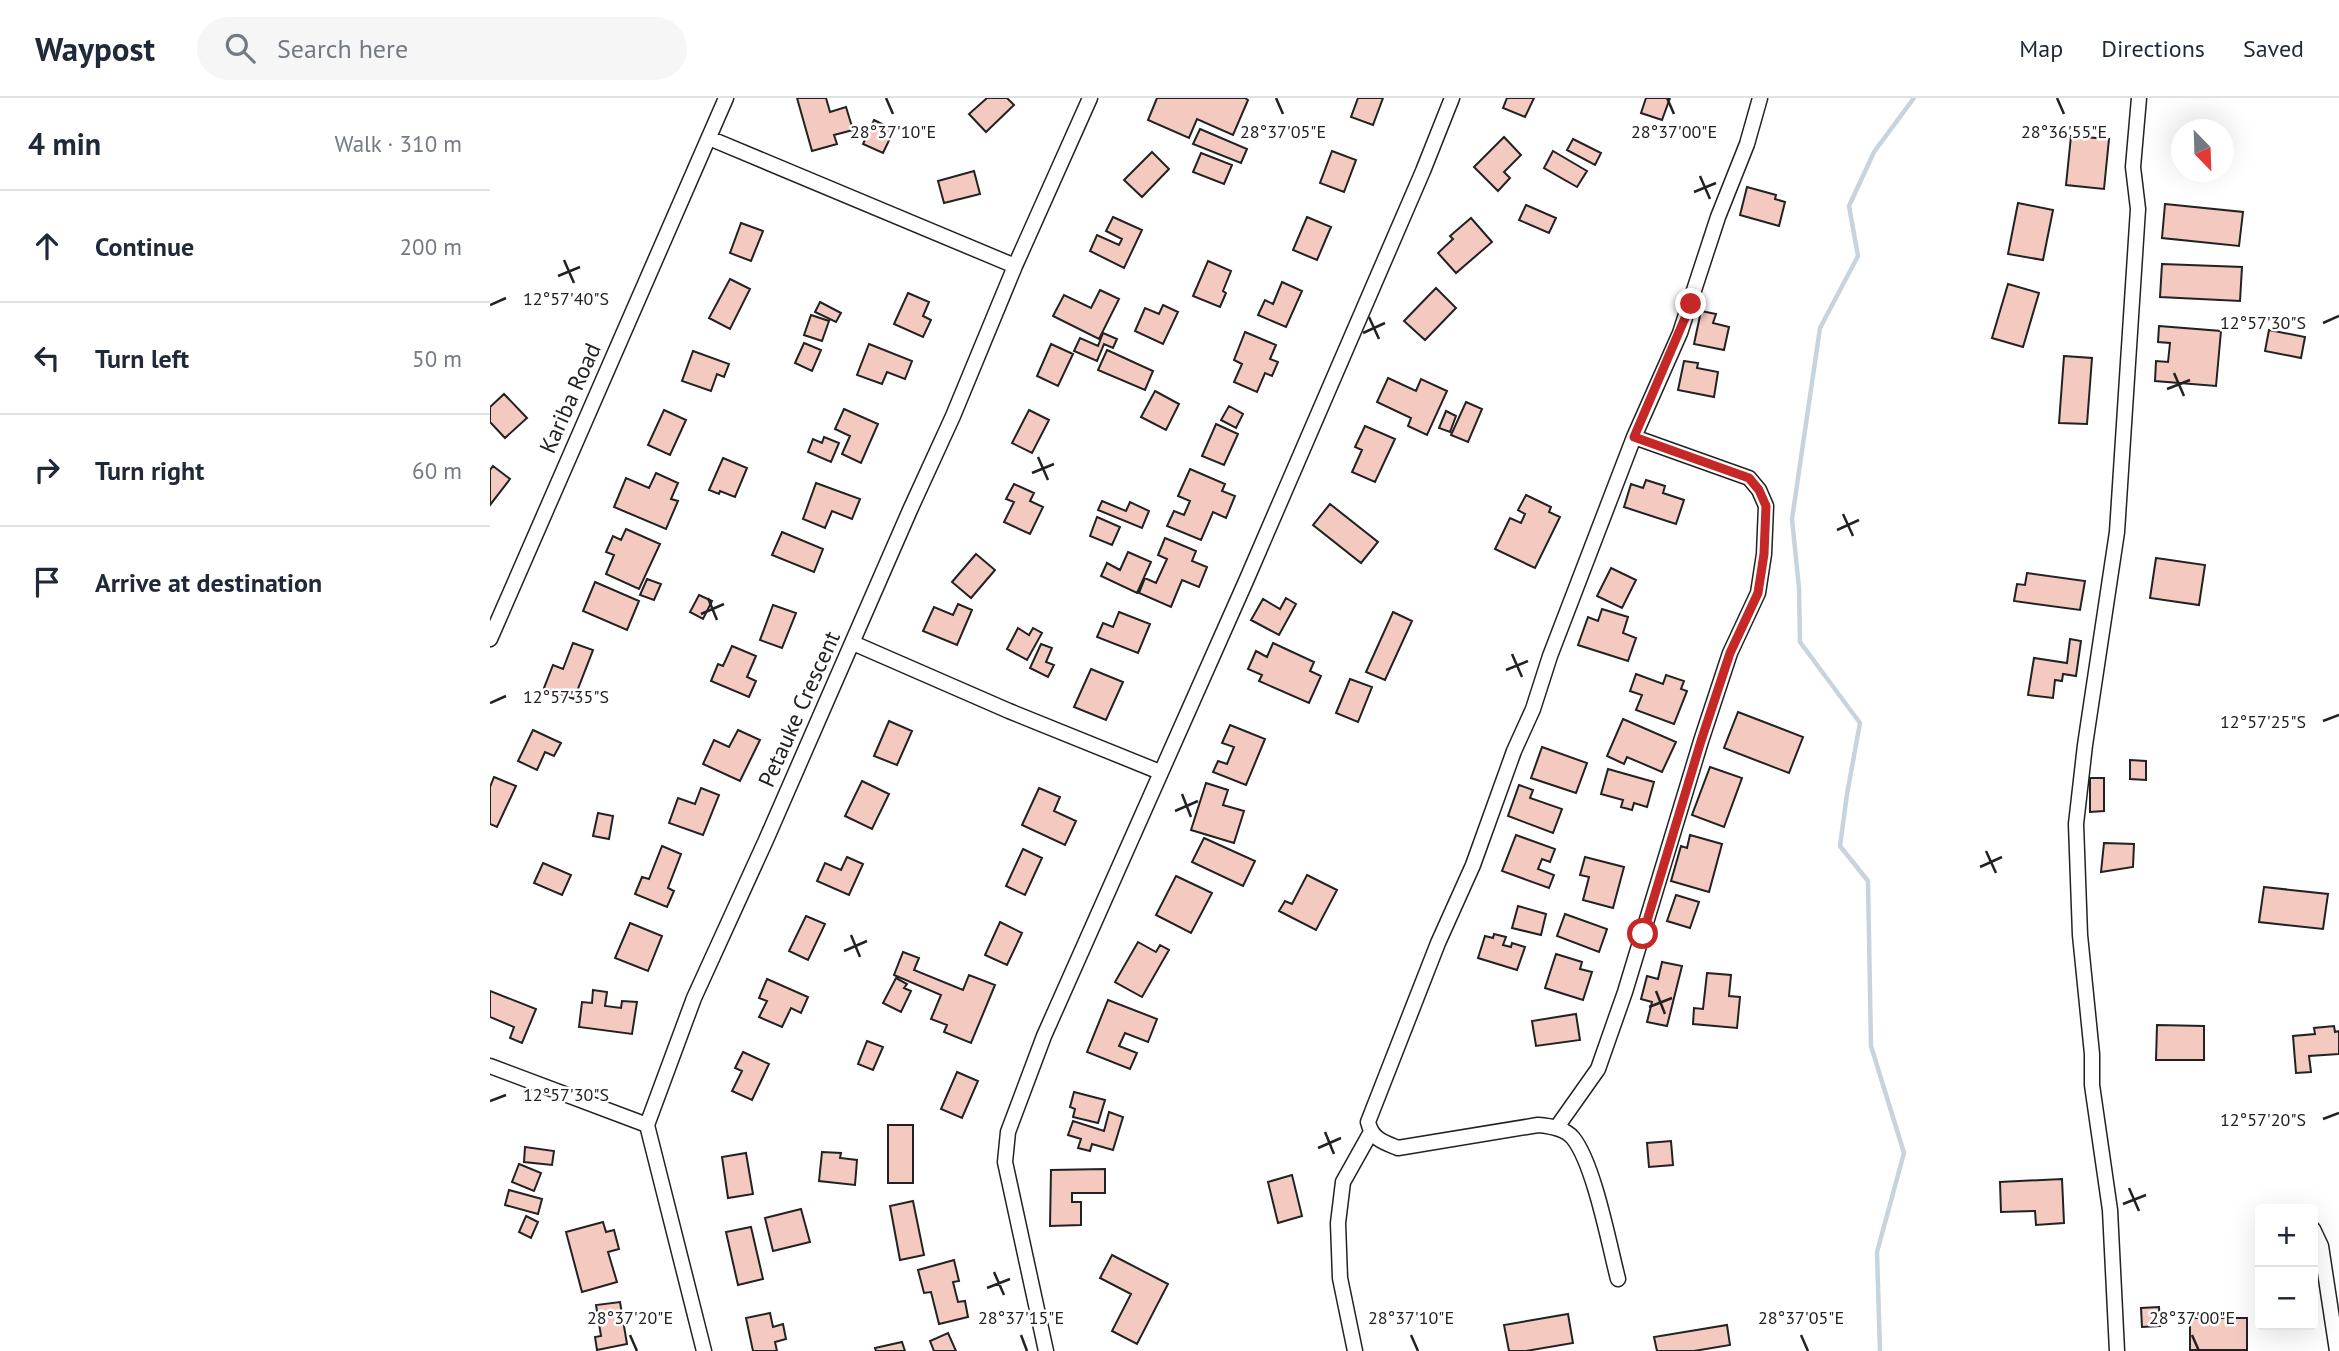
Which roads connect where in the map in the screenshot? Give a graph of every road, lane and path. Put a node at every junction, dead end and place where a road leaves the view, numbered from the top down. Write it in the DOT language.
graph roads {
  1 [pos="726,98"];
  2 [pos="1090,98"];
  3 [pos="1452,98"];
  4 [pos="1760,98"];
  5 [pos="2139,98"];
  6 [pos="709,138"];
  7 [pos="1015,266"];
  8 [pos="1634,437"];
  9 [pos="490,639"];
  10 [pos="853,643"];
  11 [pos="1160,772"];
  12 [pos="490,1066"];
  13 [pos="647,1125"];
  14 [pos="1557,1127"];
  15 [pos="1371,1132"];
  16 [pos="2318,1240"];
  17 [pos="1618,1279"];
  18 [pos="704,1351"];
  19 [pos="1046,1351"];
  20 [pos="1355,1351"];
  21 [pos="2117,1351"];
  22 [pos="2337,1351"];
  1 -- 6 [label="street, Kariba Road"];
  2 -- 7 [label="street, Petauke Crescent"];
  3 -- 11 [label="street"];
  4 -- 8 [label="street"];
  5 -- 21 [label="street"];
  6 -- 7 [label="street"];
  6 -- 9 [label="street, Kariba Road"];
  7 -- 10 [label="street, Petauke Crescent"];
  8 -- 14 [label="street"];
  8 -- 15 [label="street"];
  10 -- 11 [label="street"];
  10 -- 13 [label="street, Petauke Crescent"];
  11 -- 19 [label="street"];
  12 -- 13 [label="street"];
  13 -- 18 [label="street"];
  14 -- 15 [label="street"];
  14 -- 17 [label="street"];
  15 -- 20 [label="street"];
  16 -- 22 [label="street"];
}
